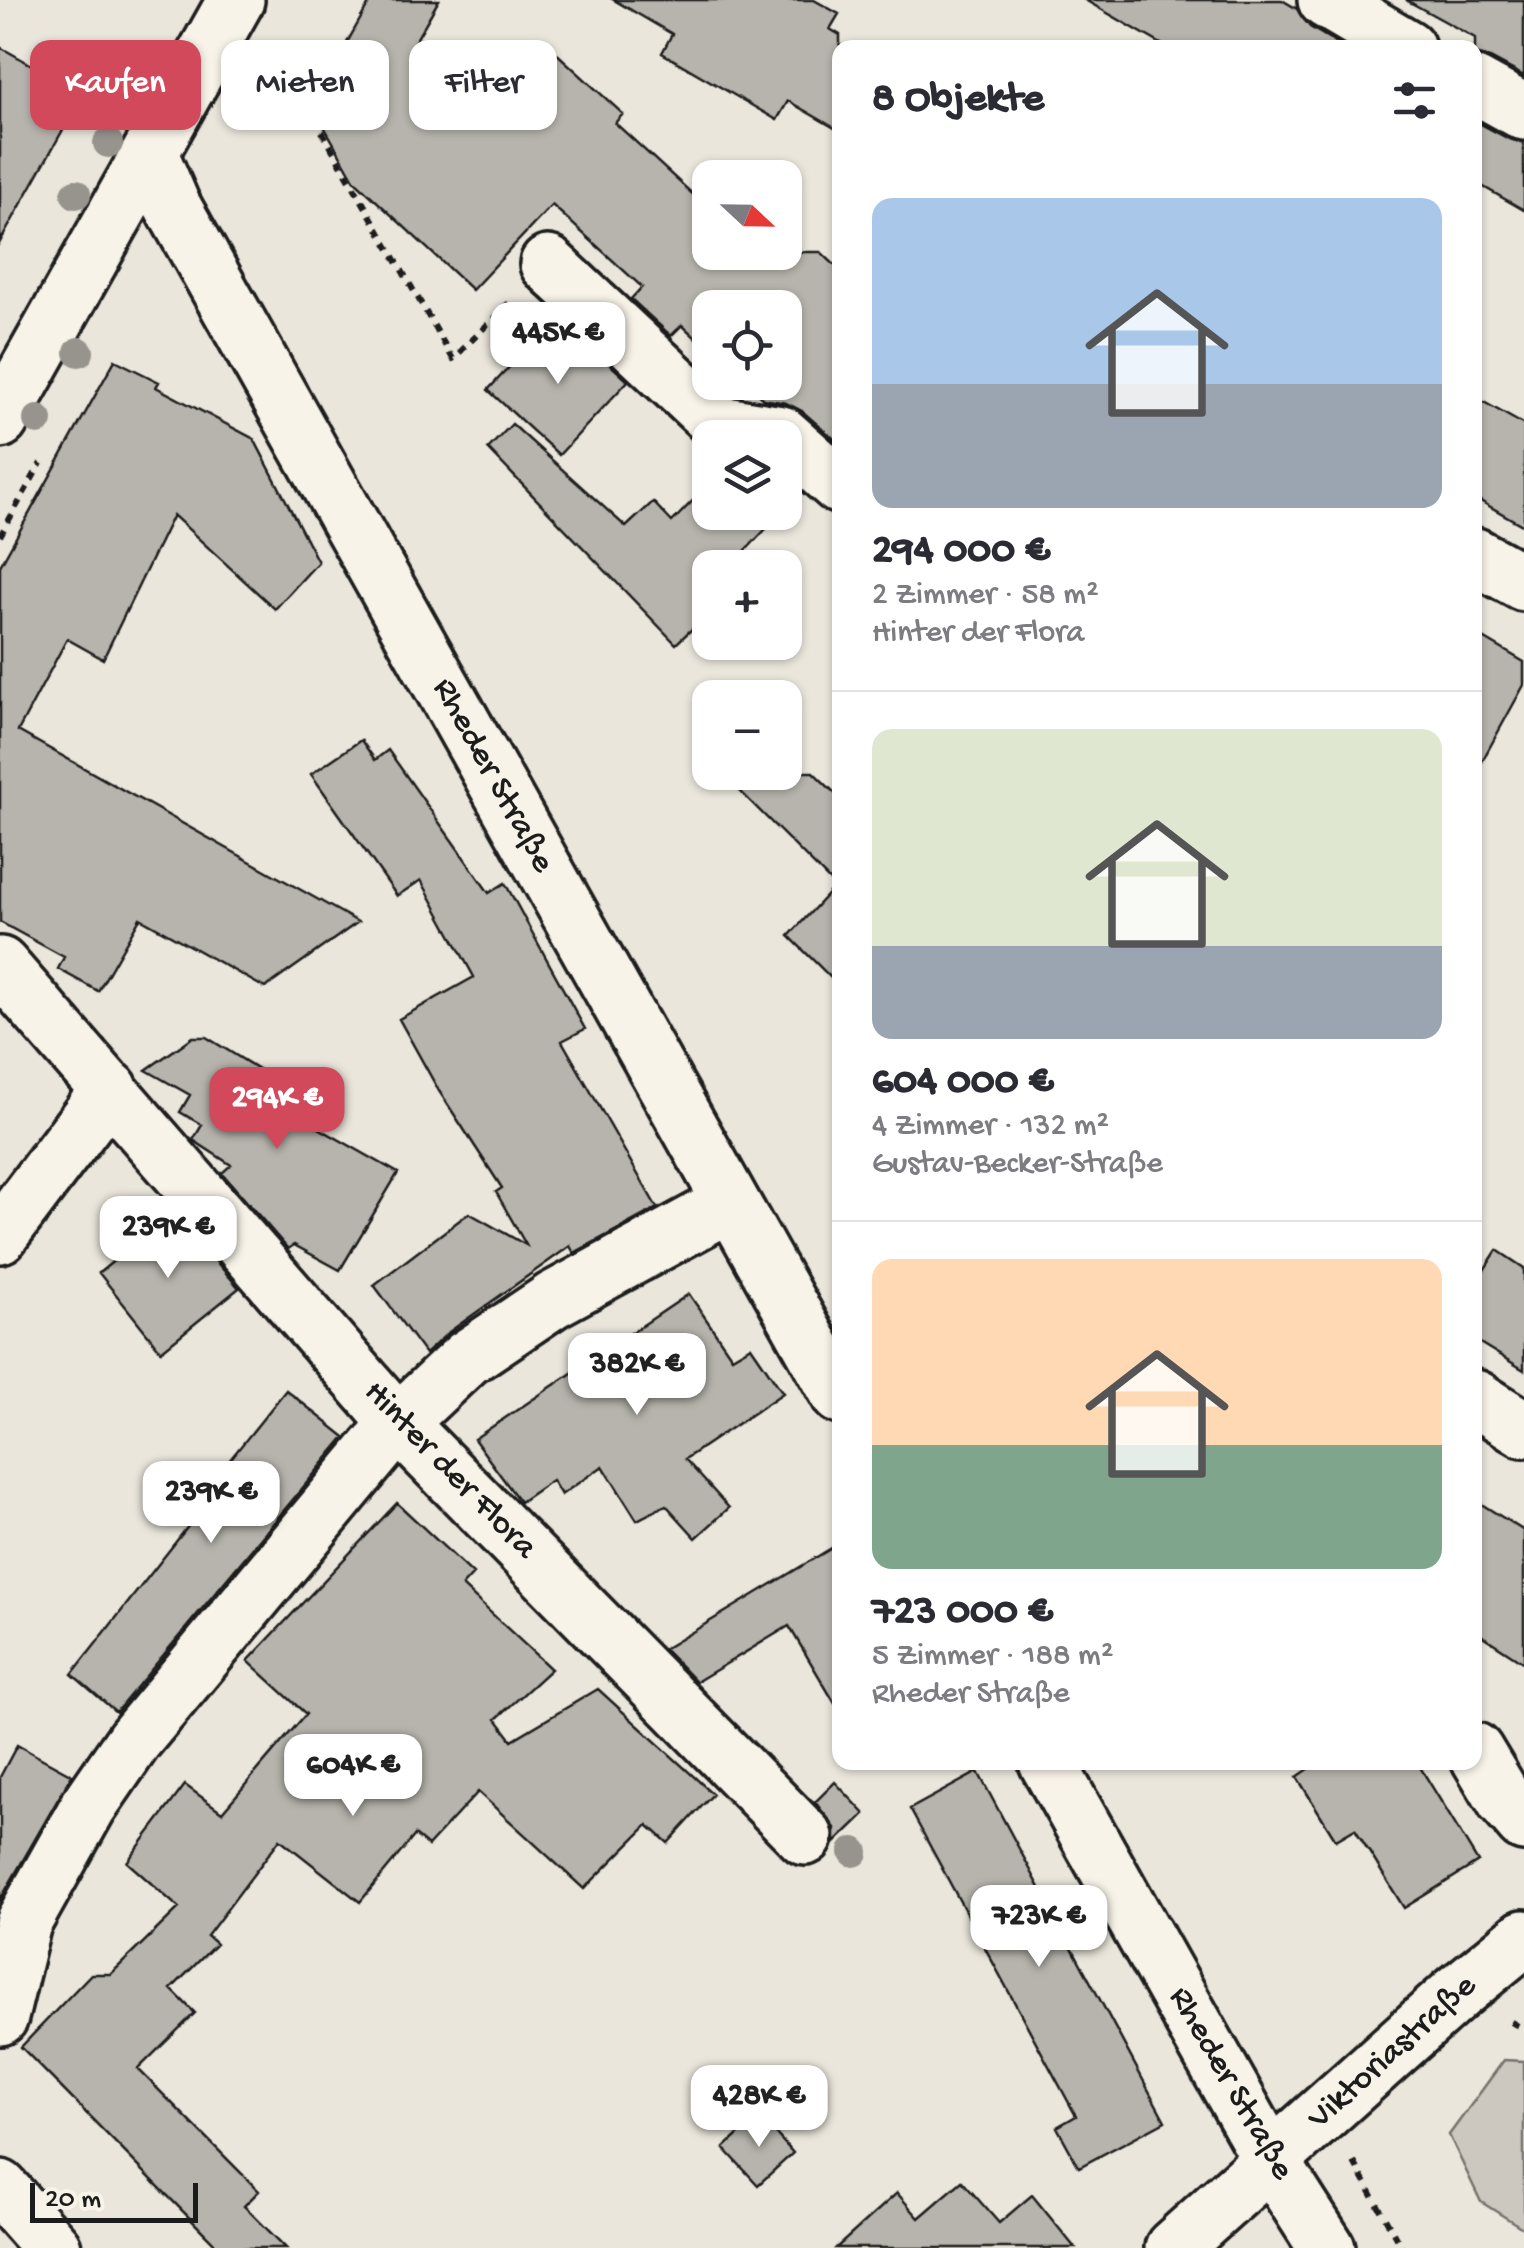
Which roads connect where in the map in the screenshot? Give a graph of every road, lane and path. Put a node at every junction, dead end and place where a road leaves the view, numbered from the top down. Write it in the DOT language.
graph roads {
  1 [pos="1326,0"];
  2 [pos="251,17"];
  3 [pos="1393,40"];
  4 [pos="1482,89"];
  5 [pos="1524,112"];
  6 [pos="150,154"];
  7 [pos="548,264"];
  8 [pos="0,420"];
  9 [pos="832,479"];
  10 [pos="1482,560"];
  11 [pos="1524,583"];
  12 [pos="0,965"];
  13 [pos="110,1089"];
  14 [pos="731,1203"];
  15 [pos="0,1235"];
  16 [pos="832,1382"];
  17 [pos="1482,1402"];
  18 [pos="398,1423"];
  19 [pos="1524,1429"];
  20 [pos="1482,1762"];
  21 [pos="1052,1770"];
  22 [pos="1524,1823"];
  23 [pos="805,1837"];
  24 [pos="1524,1938"];
  25 [pos="0,2017"];
  26 [pos="1326,2112"];
  27 [pos="1272,2162"];
  28 [pos="0,2188"];
  29 [pos="53,2248"];
  30 [pos="1173,2248"];
  31 [pos="1327,2248"];
  32 [pos="1402,2248"];
  1 -- 3 [label="street"];
  2 -- 6 [label="street"];
  2 -- 7 [label="path"];
  4 -- 5 [label="street"];
  6 -- 8 [label="street"];
  6 -- 14 [label="street, Rheder Straße"];
  7 -- 9 [label="street"];
  10 -- 11 [label="street"];
  12 -- 13 [label="street, Hinter der Flora"];
  13 -- 15 [label="street"];
  13 -- 18 [label="street, Hinter der Flora"];
  14 -- 16 [label="street, Rheder Straße"];
  14 -- 18 [label="street"];
  17 -- 19 [label="street"];
  18 -- 23 [label="street, Hinter der Flora"];
  18 -- 25 [label="street"];
  20 -- 22 [label="street"];
  21 -- 27 [label="street, Rheder Straße"];
  24 -- 26 [label="street, Viktoriastraße"];
  26 -- 27 [label="street, Viktoriastraße"];
  26 -- 32 [label="path"];
  27 -- 30 [label="street, Viktoriastraße"];
  27 -- 31 [label="street, Rheder Straße"];
  28 -- 29 [label="street"];
}
